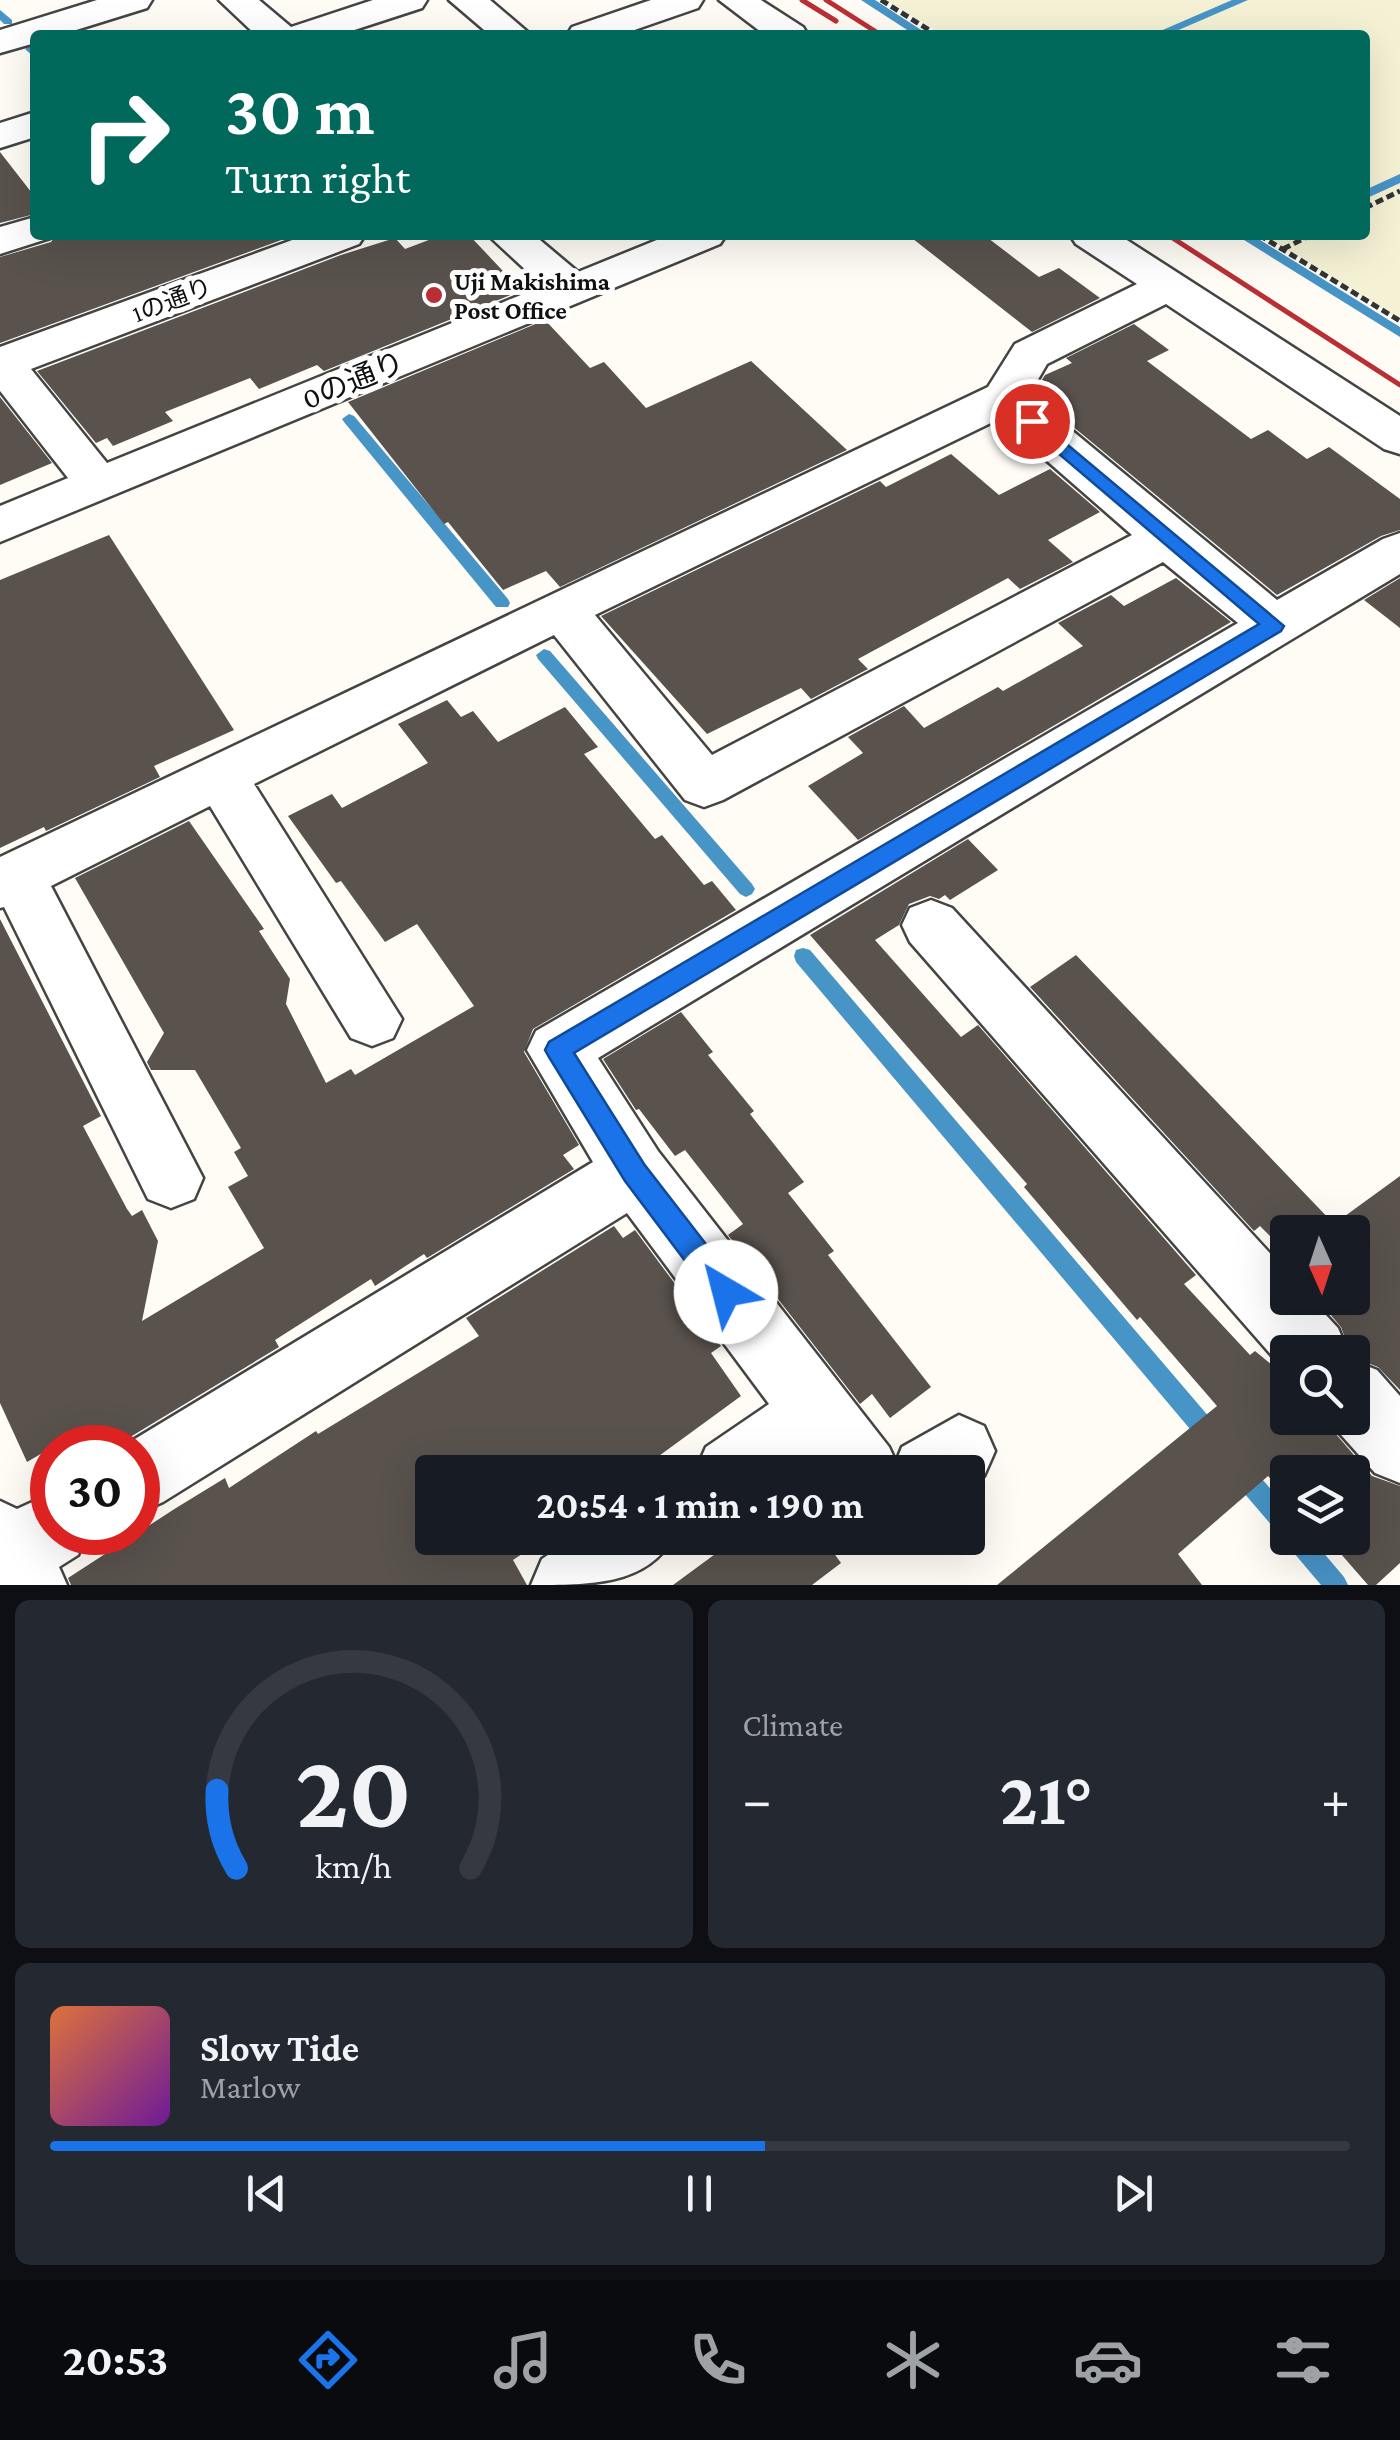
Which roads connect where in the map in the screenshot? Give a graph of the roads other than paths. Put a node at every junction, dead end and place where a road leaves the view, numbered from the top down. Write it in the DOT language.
graph roads {
  1 [pos="134,0"];
  2 [pos="237,0"];
  3 [pos="409,0"];
  4 [pos="467,0"];
  5 [pos="685,0"];
  6 [pos="737,0"];
  7 [pos="38,30"];
  8 [pos="272,30"];
  9 [pos="319,30"];
  10 [pos="506,30"];
  11 [pos="599,30"];
  12 [pos="782,30"];
  13 [pos="30,33"];
  14 [pos="0,42"];
  15 [pos="30,126"];
  16 [pos="0,136"];
  17 [pos="30,231"];
  18 [pos="331,240"];
  19 [pos="515,240"];
  20 [pos="693,240"];
  21 [pos="1099,240"];
  22 [pos="0,241"];
  23 [pos="1168,286"];
  24 [pos="572,290"];
  25 [pos="1,363"];
  26 [pos="1004,398"];
  27 [pos="1400,438"];
  28 [pos="98,484"];
  29 [pos="0,524"];
  30 [pos="1167,538"];
  31 [pos="1400,551"];
  32 [pos="562,610"];
  33 [pos="1274,626"];
  34 [pos="220,776"];
  35 [pos="8,880"];
  36 [pos="931,925"];
  37 [pos="372,1020"];
  38 [pos="635,1172"];
  39 [pos="171,1178"];
  40 [pos="1299,1335"];
  41 [pos="818,1412"];
  42 [pos="1370,1415"];
  43 [pos="1400,1448"];
  44 [pos="755,1455"];
  45 [pos="851,1455"];
  46 [pos="160,1463"];
  47 [pos="611,1555"];
  48 [pos="568,1585"];
  1 -- 7 [label="street"];
  2 -- 8 [label="street"];
  3 -- 9 [label="street"];
  4 -- 10 [label="street"];
  5 -- 11 [label="street"];
  6 -- 12 [label="street"];
  13 -- 14 [label="street"];
  15 -- 16 [label="street"];
  17 -- 22 [label="street"];
  18 -- 25 [label="street, 1の通り"];
  19 -- 24 [label="street"];
  20 -- 24 [label="street, 0の通り"];
  21 -- 23 [label="street"];
  23 -- 26 [label="street"];
  23 -- 27 [label="street"];
  24 -- 28 [label="street, 0の通り"];
  25 -- 28 [label="street"];
  26 -- 30 [label="street"];
  26 -- 32 [label="street"];
  28 -- 29 [label="street, 0の通り"];
  30 -- 32 [label="street"];
  30 -- 33 [label="street"];
  31 -- 33 [label="street"];
  32 -- 34 [label="street"];
  33 -- 38 [label="street"];
  34 -- 35 [label="street"];
  34 -- 37 [label="street"];
  35 -- 39 [label="street"];
  36 -- 40 [label="street"];
  38 -- 41 [label="street"];
  38 -- 46 [label="street"];
  41 -- 44 [label="street"];
  41 -- 45 [label="street"];
  42 -- 43 [label="street"];
  47 -- 48 [label="street"];
}
